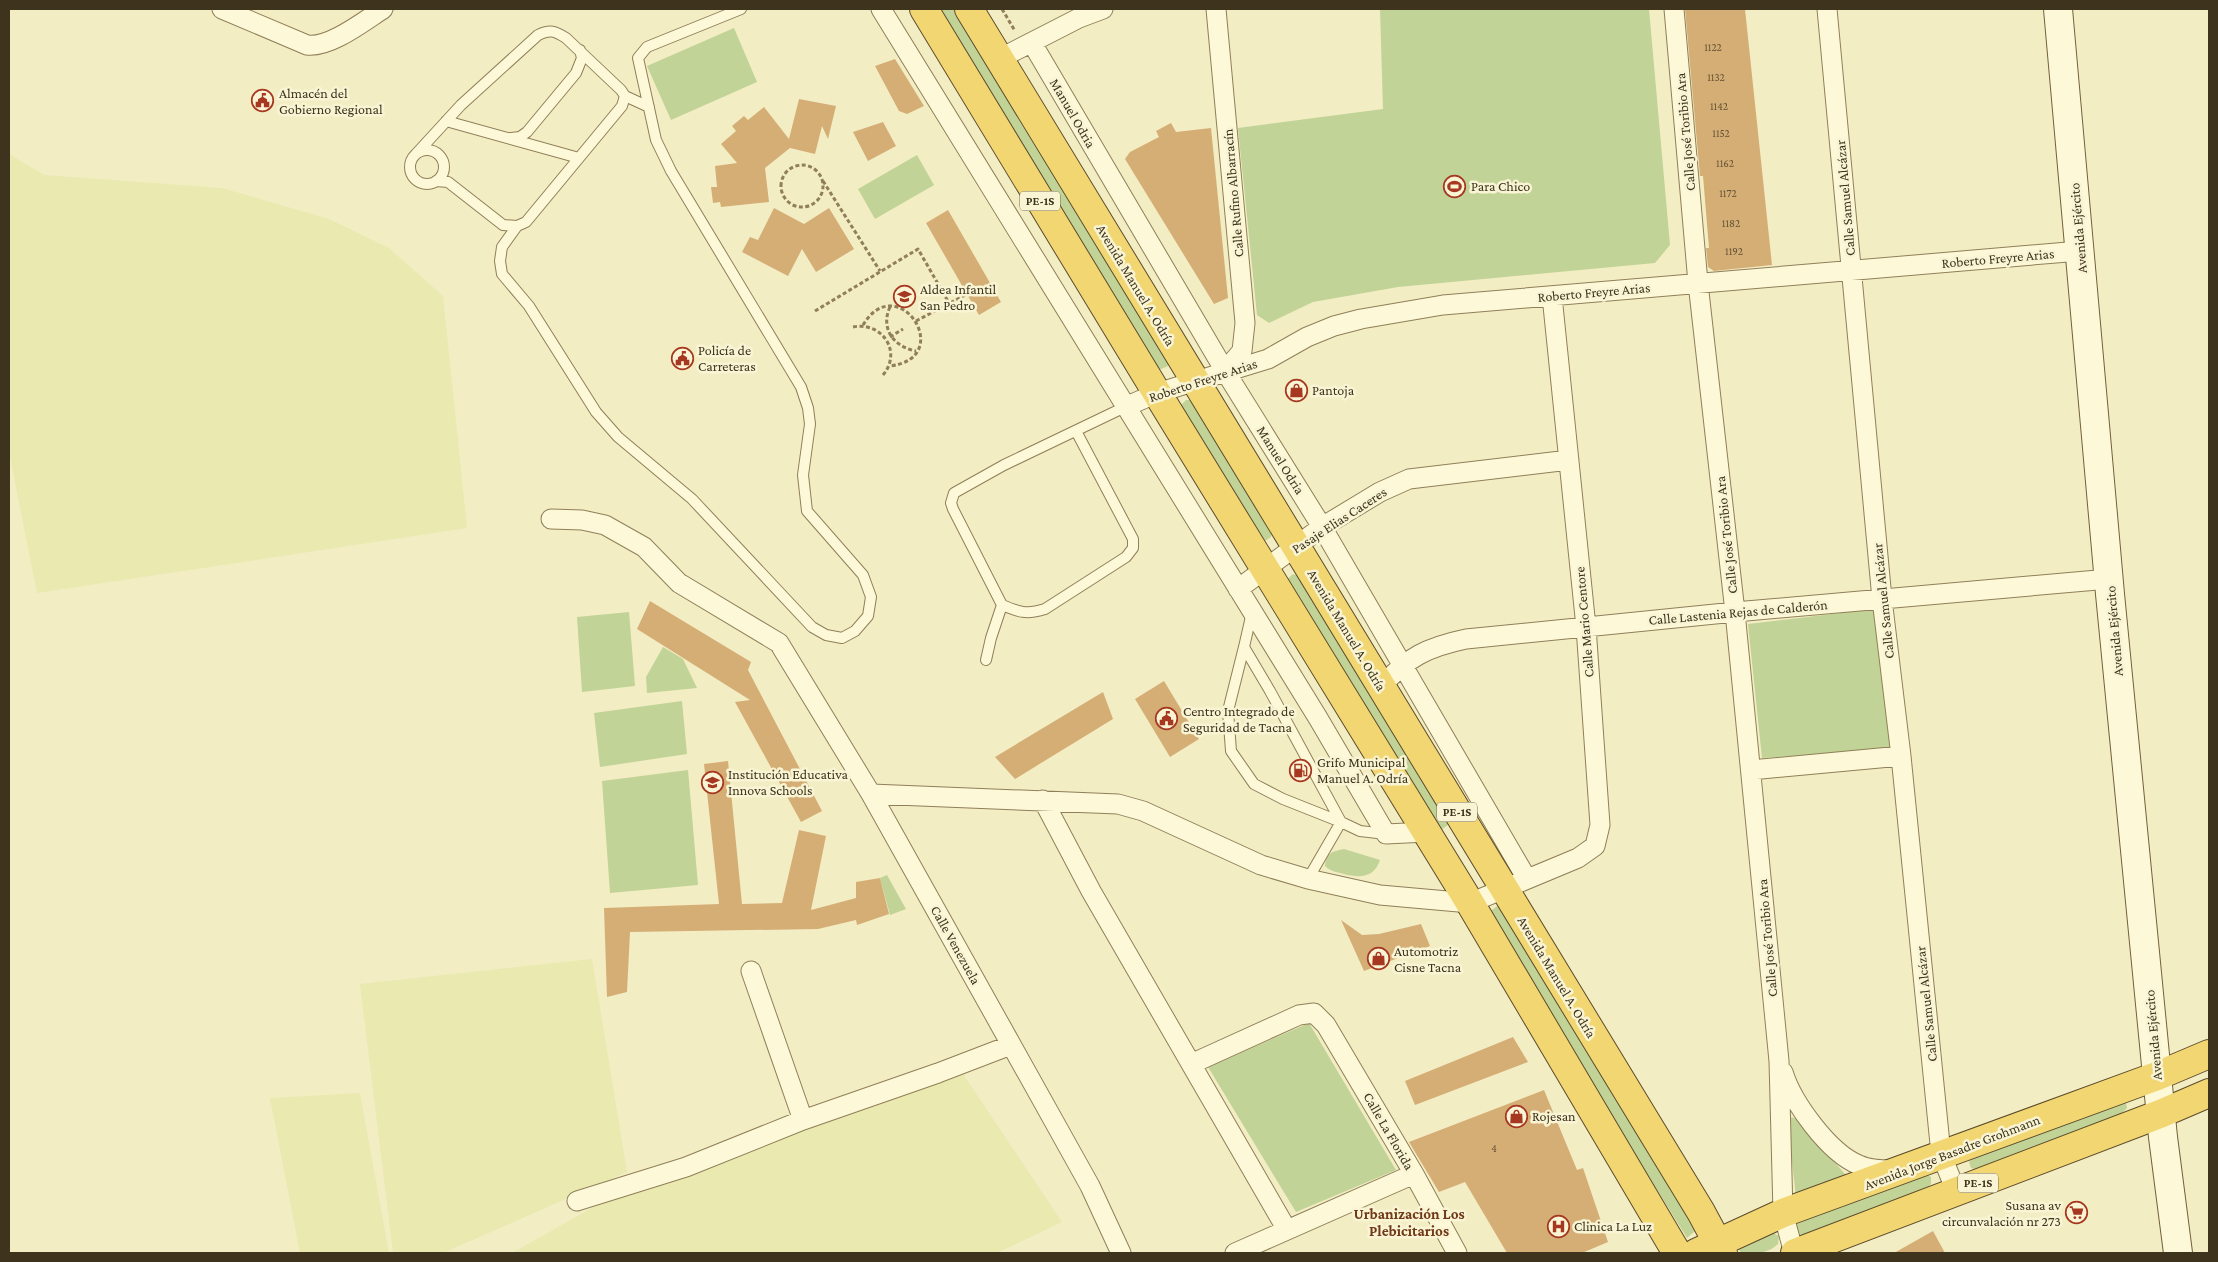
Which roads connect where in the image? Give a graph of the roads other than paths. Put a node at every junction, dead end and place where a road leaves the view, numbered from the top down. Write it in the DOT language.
graph roads {
  1 [pos="222,9"];
  2 [pos="383,9"];
  3 [pos="741,9"];
  4 [pos="881,9"];
  5 [pos="924,9"];
  6 [pos="969,9"];
  7 [pos="1103,9"];
  8 [pos="1216,9"];
  9 [pos="1674,9"];
  10 [pos="1827,9"];
  11 [pos="2058,9"];
  12 [pos="1028,45"];
  13 [pos="580,50"];
  14 [pos="999,59"];
  15 [pos="598,68"];
  16 [pos="576,72"];
  17 [pos="625,96"];
  18 [pos="649,107"];
  19 [pos="446,121"];
  20 [pos="527,132"];
  21 [pos="431,138"];
  22 [pos="507,138"];
  23 [pos="530,144"];
  24 [pos="434,151"];
  25 [pos="416,154"];
  26 [pos="579,158"];
  27 [pos="444,169"];
  28 [pos="436,181"];
  29 [pos="448,182"];
  30 [pos="517,226"];
  31 [pos="2080,251"];
  32 [pos="1851,270"];
  33 [pos="1698,283"];
  34 [pos="1552,296"];
  35 [pos="1225,371"];
  36 [pos="1195,382"];
  37 [pos="1157,393"];
  38 [pos="1125,407"];
  39 [pos="1076,431"];
  40 [pos="1569,460"];
  41 [pos="550,519"];
  42 [pos="1322,527"];
  43 [pos="1296,546"];
  44 [pos="1265,569"];
  45 [pos="2109,579"];
  46 [pos="1238,589"];
  47 [pos="1882,599"];
  48 [pos="1002,605"];
  49 [pos="1252,612"];
  50 [pos="1735,612"];
  51 [pos="1586,627"];
  52 [pos="1244,647"];
  53 [pos="986,660"];
  54 [pos="1401,665"];
  55 [pos="1381,687"];
  56 [pos="1901,756"];
  57 [pos="1751,770"];
  58 [pos="871,794"];
  59 [pos="1044,800"];
  60 [pos="1341,822"];
  61 [pos="1427,832"];
  62 [pos="1386,834"];
  63 [pos="1308,880"];
  64 [pos="1515,884"];
  65 [pos="1470,902"];
  66 [pos="751,971"];
  67 [pos="1012,1045"];
  68 [pos="2209,1054"];
  69 [pos="1779,1061"];
  70 [pos="1191,1064"];
  71 [pos="2157,1076"];
  72 [pos="2209,1093"];
  73 [pos="2160,1114"];
  74 [pos="803,1120"];
  75 [pos="1941,1154"];
  76 [pos="1904,1170"];
  77 [pos="1414,1174"];
  78 [pos="1956,1191"];
  79 [pos="577,1202"];
  80 [pos="1783,1214"];
  81 [pos="1287,1230"];
  82 [pos="1712,1250"];
  83 [pos="1121,1253"];
  84 [pos="1235,1253"];
  85 [pos="1457,1253"];
  86 [pos="1677,1253"];
  87 [pos="1795,1253"];
  88 [pos="2178,1253"];
  1 -- 2 [label="street"];
  3 -- 18 [label="lane"];
  4 -- 38 [label="street"];
  5 -- 37 [label="highway, PE-1S"];
  6 -- 14 [label="highway, Avenida Manuel A. Odría / PE-1S"];
  7 -- 12 [label="street"];
  8 -- 35 [label="street, Calle Rufino Albarracín"];
  9 -- 33 [label="street, Calle José Toribio Ara"];
  10 -- 32 [label="street, Calle Samuel Alcázar"];
  11 -- 31 [label="main road, Avenida Ejército"];
  12 -- 14 [label="street"];
  12 -- 35 [label="street, Manuel Odria"];
  13 -- 15 [label="lane"];
  13 -- 16 [label="lane"];
  13 -- 19 [label="lane"];
  14 -- 36 [label="highway, Avenida Manuel A. Odría / PE-1S"];
  15 -- 16 [label="lane"];
  15 -- 17 [label="lane"];
  16 -- 20 [label="lane"];
  17 -- 18 [label="lane"];
  17 -- 26 [label="lane"];
  18 -- 30 [label="lane"];
  19 -- 21 [label="lane"];
  19 -- 22 [label="lane"];
  20 -- 22 [label="lane"];
  20 -- 23 [label="lane"];
  21 -- 24 [label="lane"];
  21 -- 25 [label="lane"];
  22 -- 23 [label="lane"];
  23 -- 26 [label="lane"];
  24 -- 25 [label="lane"];
  24 -- 27 [label="lane"];
  25 -- 28 [label="lane"];
  26 -- 30 [label="lane"];
  27 -- 28 [label="lane"];
  27 -- 29 [label="lane"];
  28 -- 29 [label="lane"];
  29 -- 30 [label="lane"];
  31 -- 32 [label="street, Roberto Freyre Arias"];
  31 -- 45 [label="main road, Avenida Ejército"];
  32 -- 33 [label="street, Roberto Freyre Arias"];
  32 -- 47 [label="street, Calle Samuel Alcázar"];
  33 -- 34 [label="street, Roberto Freyre Arias"];
  33 -- 50 [label="street, Calle José Toribio Ara"];
  34 -- 35 [label="street, Roberto Freyre Arias"];
  34 -- 40 [label="street, Calle Mario Centore"];
  35 -- 36 [label="street, Roberto Freyre Arias"];
  35 -- 42 [label="street, Manuel Odria"];
  36 -- 37 [label="street, Roberto Freyre Arias"];
  36 -- 43 [label="highway, Avenida Manuel A. Odría / PE-1S"];
  37 -- 38 [label="street, Roberto Freyre Arias"];
  37 -- 44 [label="highway, PE-1S"];
  38 -- 39 [label="lane"];
  38 -- 46 [label="street"];
  39 -- 48 [label="lane"];
  39 -- 48 [label="lane"];
  40 -- 42 [label="street, Pasaje Elias Caceres"];
  40 -- 51 [label="street, Calle Mario Centore"];
  41 -- 58 [label="street, Calle Venezuela"];
  42 -- 43 [label="street, Pasaje Elias Caceres"];
  42 -- 54 [label="street, Manuel Odria"];
  43 -- 44 [label="street, Pasaje Elias Caceres"];
  43 -- 55 [label="highway, Avenida Manuel A. Odría / PE-1S"];
  44 -- 46 [label="street, Pasaje Elias Caceres"];
  44 -- 61 [label="highway, PE-1S"];
  45 -- 47 [label="street, Calle Lastenia Rejas de Calderón"];
  45 -- 71 [label="main road, Avenida Ejército"];
  46 -- 49 [label="street"];
  47 -- 50 [label="street, Calle Lastenia Rejas de Calderón"];
  47 -- 56 [label="street, Calle Samuel Alcázar"];
  48 -- 53 [label="lane"];
  49 -- 52 [label="lane"];
  49 -- 62 [label="street"];
  50 -- 51 [label="street, Calle Lastenia Rejas de Calderón"];
  50 -- 57 [label="street, Calle José Toribio Ara"];
  51 -- 54 [label="street, Calle Lastenia Rejas de Calderón"];
  51 -- 64 [label="street, Calle Mario Centore"];
  52 -- 60 [label="lane"];
  52 -- 60 [label="lane"];
  54 -- 55 [label="street, Calle Lastenia Rejas de Calderón"];
  54 -- 64 [label="street, Manuel Odria"];
  55 -- 64 [label="highway, Avenida Manuel A. Odría / PE-1S"];
  56 -- 57 [label="street"];
  56 -- 75 [label="street, Calle Samuel Alcázar"];
  57 -- 69 [label="street, Calle José Toribio Ara"];
  58 -- 59 [label="street"];
  58 -- 67 [label="street, Calle Venezuela"];
  59 -- 63 [label="street"];
  59 -- 70 [label="street"];
  60 -- 62 [label="lane"];
  60 -- 63 [label="lane"];
  61 -- 62 [label="street"];
  61 -- 65 [label="highway, PE-1S"];
  63 -- 65 [label="street"];
  64 -- 65 [label="street"];
  64 -- 82 [label="highway, Avenida Manuel A. Odría / PE-1S"];
  65 -- 86 [label="highway, PE-1S"];
  66 -- 74 [label="street"];
  67 -- 74 [label="street"];
  67 -- 83 [label="street, Calle Venezuela"];
  68 -- 71 [label="highway, Avenida Jorge Basadre Grohmann / PE-1S"];
  69 -- 76 [label="street, Calle José Toribio Ara"];
  69 -- 80 [label="street, Calle José Toribio Ara"];
  70 -- 77 [label="street, Calle La Florida"];
  70 -- 81 [label="street"];
  71 -- 73 [label="main road, Avenida Ejército"];
  71 -- 75 [label="highway, Avenida Jorge Basadre Grohmann / PE-1S"];
  72 -- 73 [label="highway, PE-1S"];
  73 -- 78 [label="highway, PE-1S"];
  73 -- 88 [label="main road, Avenida Ejército"];
  74 -- 79 [label="street"];
  75 -- 76 [label="highway, Avenida Jorge Basadre Grohmann / PE-1S"];
  75 -- 78 [label="street, Calle Samuel Alcázar"];
  76 -- 80 [label="highway, Avenida Jorge Basadre Grohmann / PE-1S"];
  77 -- 81 [label="street"];
  77 -- 85 [label="street, Calle La Florida"];
  78 -- 87 [label="highway, PE-1S"];
  80 -- 82 [label="highway, Avenida Jorge Basadre Grohmann / PE-1S"];
  80 -- 87 [label="street, Calle José Toribio Ara"];
  81 -- 84 [label="street"];
}
